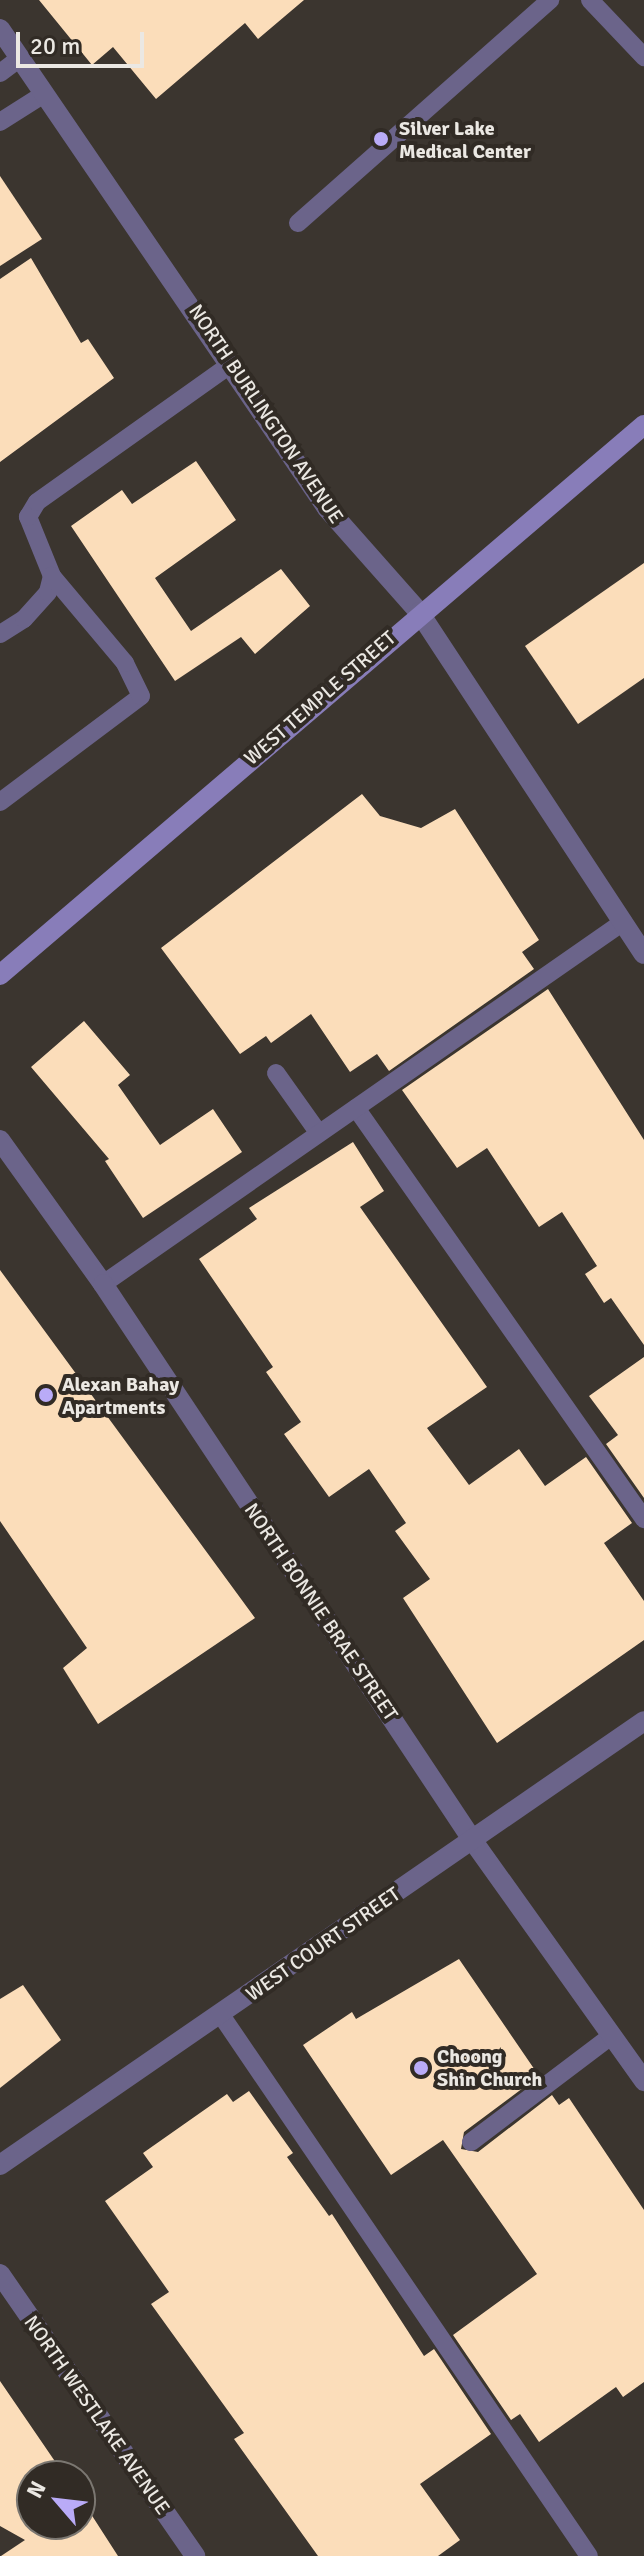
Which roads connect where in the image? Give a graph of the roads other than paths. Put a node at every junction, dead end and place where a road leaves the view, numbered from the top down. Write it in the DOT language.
graph roads {
  1 [pos="550,0"];
  2 [pos="590,0"];
  3 [pos="0,29"];
  4 [pos="644,57"];
  5 [pos="20,58"];
  6 [pos="0,73"];
  7 [pos="44,94"];
  8 [pos="0,122"];
  9 [pos="298,223"];
  10 [pos="231,364"];
  11 [pos="644,425"];
  12 [pos="52,576"];
  13 [pos="419,612"];
  14 [pos="0,634"];
  15 [pos="0,802"];
  16 [pos="623,922"];
  17 [pos="644,954"];
  18 [pos="0,975"];
  19 [pos="276,1073"];
  20 [pos="356,1108"];
  21 [pos="318,1132"];
  22 [pos="0,1140"];
  23 [pos="103,1284"];
  24 [pos="644,1519"];
  25 [pos="644,1721"];
  26 [pos="473,1841"];
  27 [pos="221,2015"];
  28 [pos="611,2036"];
  29 [pos="644,2081"];
  30 [pos="471,2142"];
  31 [pos="0,2165"];
  32 [pos="0,2274"];
  33 [pos="195,2556"];
  34 [pos="589,2556"];
  1 -- 9 [label="lane"];
  2 -- 4 [label="lane"];
  3 -- 5 [label="street, NORTH BURLINGTON AVENUE"];
  5 -- 6 [label="lane"];
  5 -- 7 [label="street, NORTH BURLINGTON AVENUE"];
  7 -- 8 [label="lane"];
  7 -- 10 [label="street, NORTH BURLINGTON AVENUE"];
  10 -- 12 [label="lane"];
  10 -- 13 [label="street, NORTH BURLINGTON AVENUE"];
  11 -- 13 [label="main road, WEST TEMPLE STREET"];
  12 -- 14 [label="lane"];
  12 -- 15 [label="lane"];
  13 -- 16 [label="street, NORTH BURLINGTON AVENUE"];
  13 -- 18 [label="main road, WEST TEMPLE STREET"];
  16 -- 17 [label="street, NORTH BURLINGTON AVENUE"];
  16 -- 20 [label="lane"];
  19 -- 21 [label="lane"];
  20 -- 21 [label="lane"];
  20 -- 24 [label="lane"];
  21 -- 23 [label="lane"];
  22 -- 23 [label="street, NORTH BONNIE BRAE STREET"];
  23 -- 26 [label="street, NORTH BONNIE BRAE STREET"];
  25 -- 26 [label="street, WEST COURT STREET"];
  26 -- 27 [label="street, WEST COURT STREET"];
  26 -- 28 [label="street, NORTH BONNIE BRAE STREET"];
  27 -- 31 [label="street, WEST COURT STREET"];
  27 -- 34 [label="lane"];
  28 -- 29 [label="street, NORTH BONNIE BRAE STREET"];
  28 -- 30 [label="lane"];
  32 -- 33 [label="street, NORTH WESTLAKE AVENUE"];
}
